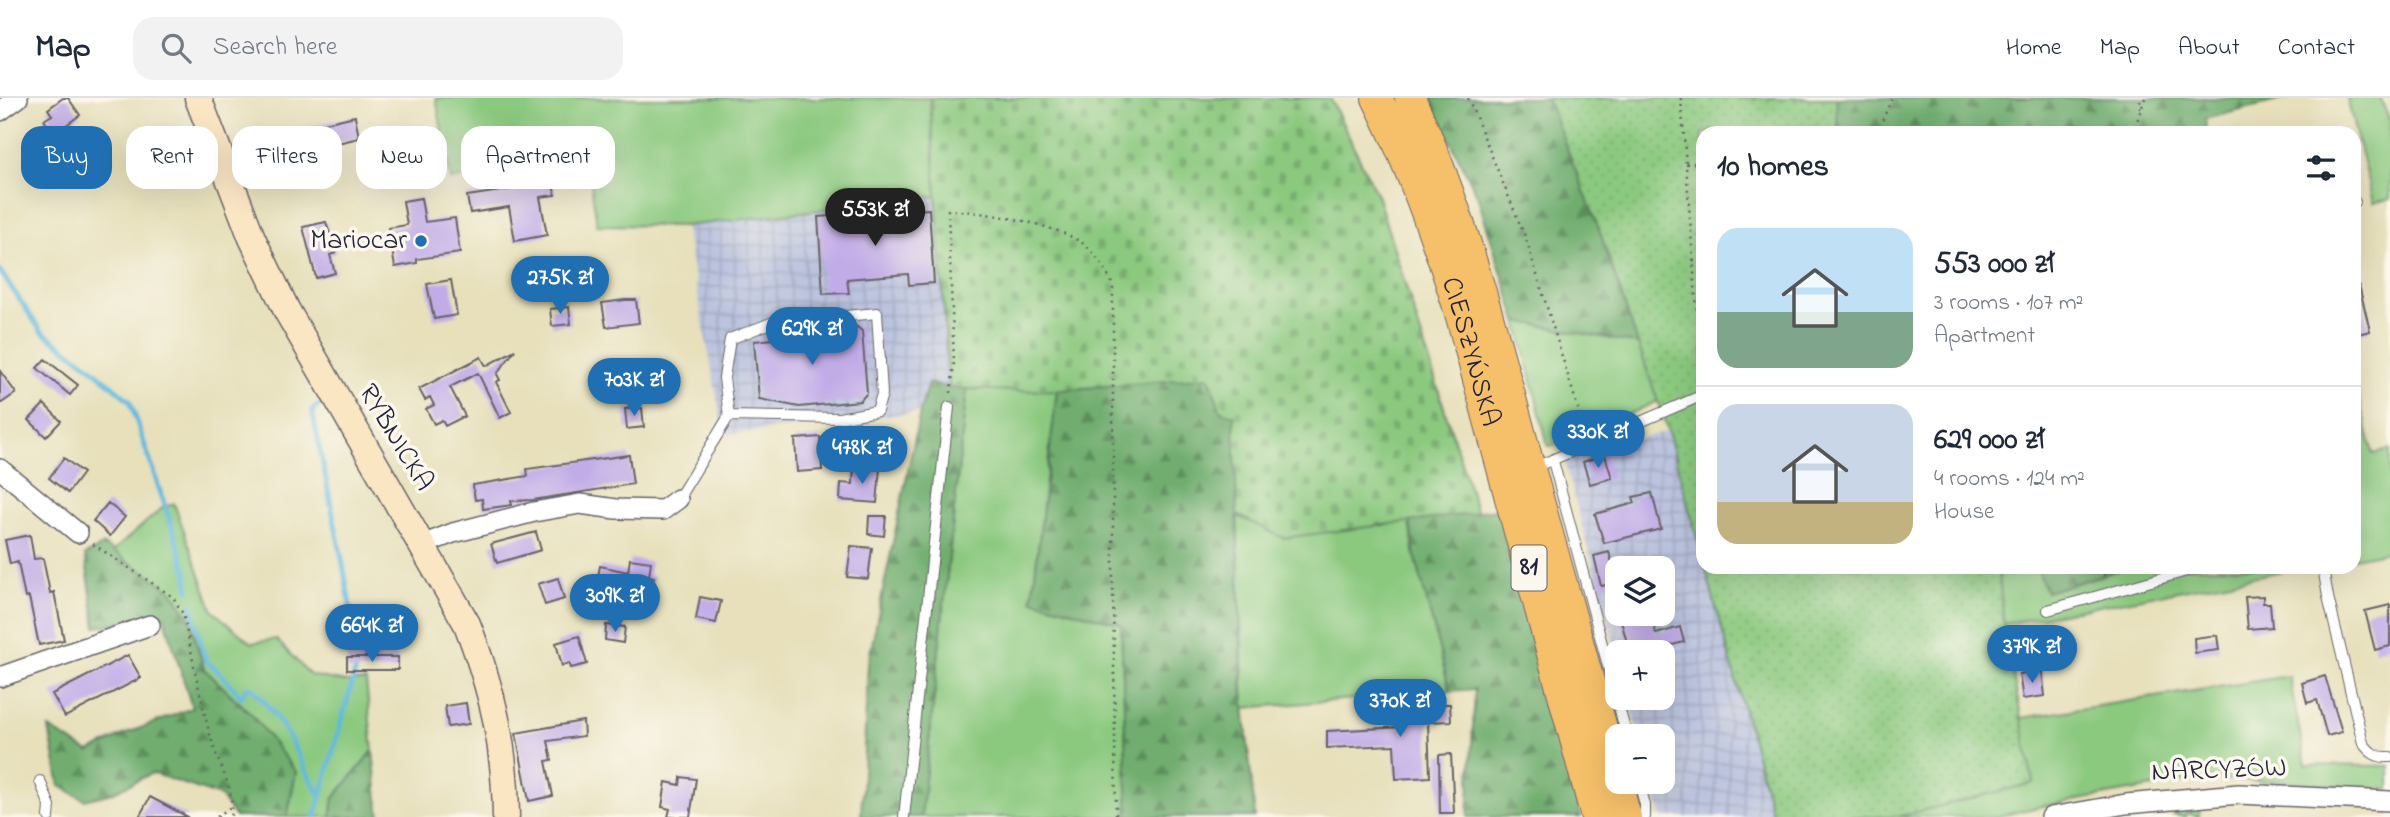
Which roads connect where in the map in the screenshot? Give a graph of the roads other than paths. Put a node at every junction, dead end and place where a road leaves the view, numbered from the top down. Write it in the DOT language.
graph roads {
  1 [pos="18,98"];
  2 [pos="198,98"];
  3 [pos="1377,98"];
  4 [pos="1410,98"];
  5 [pos="0,111"];
  6 [pos="1696,398"];
  7 [pos="949,407"];
  8 [pos="729,416"];
  9 [pos="1542,465"];
  10 [pos="0,469"];
  11 [pos="678,499"];
  12 [pos="78,533"];
  13 [pos="422,545"];
  14 [pos="2176,574"];
  15 [pos="2324,574"];
  16 [pos="2048,610"];
  17 [pos="150,625"];
  18 [pos="2,671"];
  19 [pos="1609,724"];
  20 [pos="1623,724"];
  21 [pos="2390,757"];
  22 [pos="40,781"];
  23 [pos="1624,794"];
  24 [pos="1631,794"];
  25 [pos="2390,802"];
  26 [pos="49,817"];
  27 [pos="506,817"];
  28 [pos="904,817"];
  29 [pos="1596,817"];
  30 [pos="1626,817"];
  31 [pos="1643,817"];
  32 [pos="2051,817"];
  1 -- 5 [label="street"];
  2 -- 13 [label="street, RYBNICKA"];
  3 -- 29 [label="main road, CIESZYŃSKA / 81"];
  4 -- 9 [label="main road, CIESZYŃSKA / 81"];
  6 -- 9 [label="lane"];
  7 -- 28 [label="lane"];
  8 -- 8 [label="lane"];
  8 -- 11 [label="lane"];
  9 -- 19 [label="main road, CIESZYŃSKA / 81"];
  9 -- 20 [label="lane"];
  10 -- 12 [label="street"];
  11 -- 13 [label="street"];
  13 -- 27 [label="street, RYBNICKA"];
  14 -- 16 [label="lane"];
  15 -- 21 [label="lane"];
  17 -- 18 [label="street"];
  22 -- 26 [label="lane"];
  23 -- 30 [label="main road, CIESZYŃSKA / 81"];
  24 -- 31 [label="street"];
  25 -- 32 [label="street, NARCYZÓW"];
}
